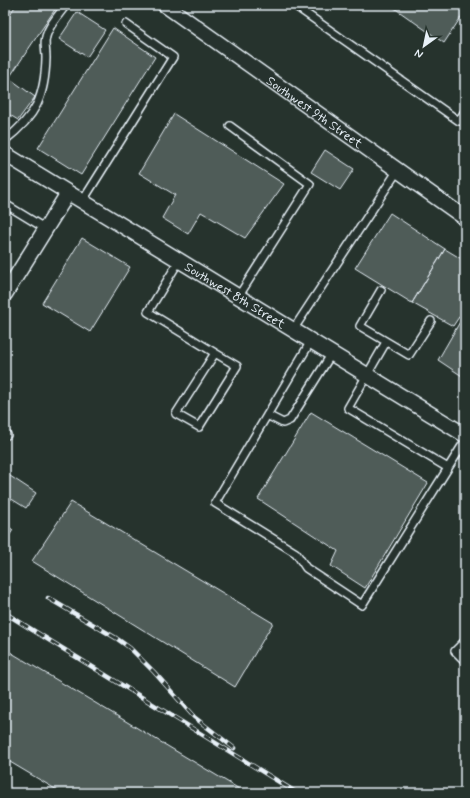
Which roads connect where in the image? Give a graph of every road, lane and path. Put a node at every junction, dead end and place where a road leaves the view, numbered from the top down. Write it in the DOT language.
graph roads {
  1 [pos="66,5"];
  2 [pos="165,5"];
  3 [pos="294,5"];
  4 [pos="126,24"];
  5 [pos="465,111"];
  6 [pos="230,126"];
  7 [pos="5,140"];
  8 [pos="5,154"];
  9 [pos="398,170"];
  10 [pos="68,193"];
  11 [pos="82,202"];
  12 [pos="5,204"];
  13 [pos="465,218"];
  14 [pos="46,229"];
  15 [pos="179,261"];
  16 [pos="381,290"];
  17 [pos="5,294"];
  18 [pos="238,297"];
  19 [pos="431,321"];
  20 [pos="293,330"];
  21 [pos="311,341"];
  22 [pos="386,342"];
  23 [pos="215,352"];
  24 [pos="332,354"];
  25 [pos="367,375"];
  26 [pos="267,415"];
  27 [pos="465,435"];
  28 [pos="465,441"];
  29 [pos="448,468"];
  30 [pos="465,641"];
  31 [pos="465,661"];
  1 -- 7 [label="lane"];
  2 -- 9 [label="street, Southwest 9th Street"];
  3 -- 5 [label="lane"];
  4 -- 11 [label="lane"];
  6 -- 18 [label="lane"];
  8 -- 10 [label="street, Southwest 8th Street"];
  9 -- 13 [label="street, Southwest 9th Street"];
  9 -- 20 [label="lane"];
  10 -- 11 [label="street, Southwest 8th Street"];
  10 -- 14 [label="street"];
  11 -- 15 [label="street, Southwest 8th Street"];
  12 -- 14 [label="lane"];
  14 -- 17 [label="street"];
  15 -- 18 [label="street, Southwest 8th Street"];
  15 -- 23 [label="lane"];
  16 -- 22 [label="lane"];
  18 -- 20 [label="street, Southwest 8th Street"];
  19 -- 22 [label="lane"];
  20 -- 21 [label="street, Southwest 8th Street"];
  21 -- 24 [label="street, Southwest 8th Street"];
  21 -- 26 [label="lane"];
  22 -- 25 [label="lane"];
  23 -- 23 [label="lane"];
  24 -- 25 [label="street, Southwest 8th Street"];
  24 -- 26 [label="lane"];
  25 -- 27 [label="street, Southwest 8th Street"];
  25 -- 29 [label="lane"];
  26 -- 29 [label="lane"];
  28 -- 29 [label="lane"];
  30 -- 31 [label="lane"];
}
